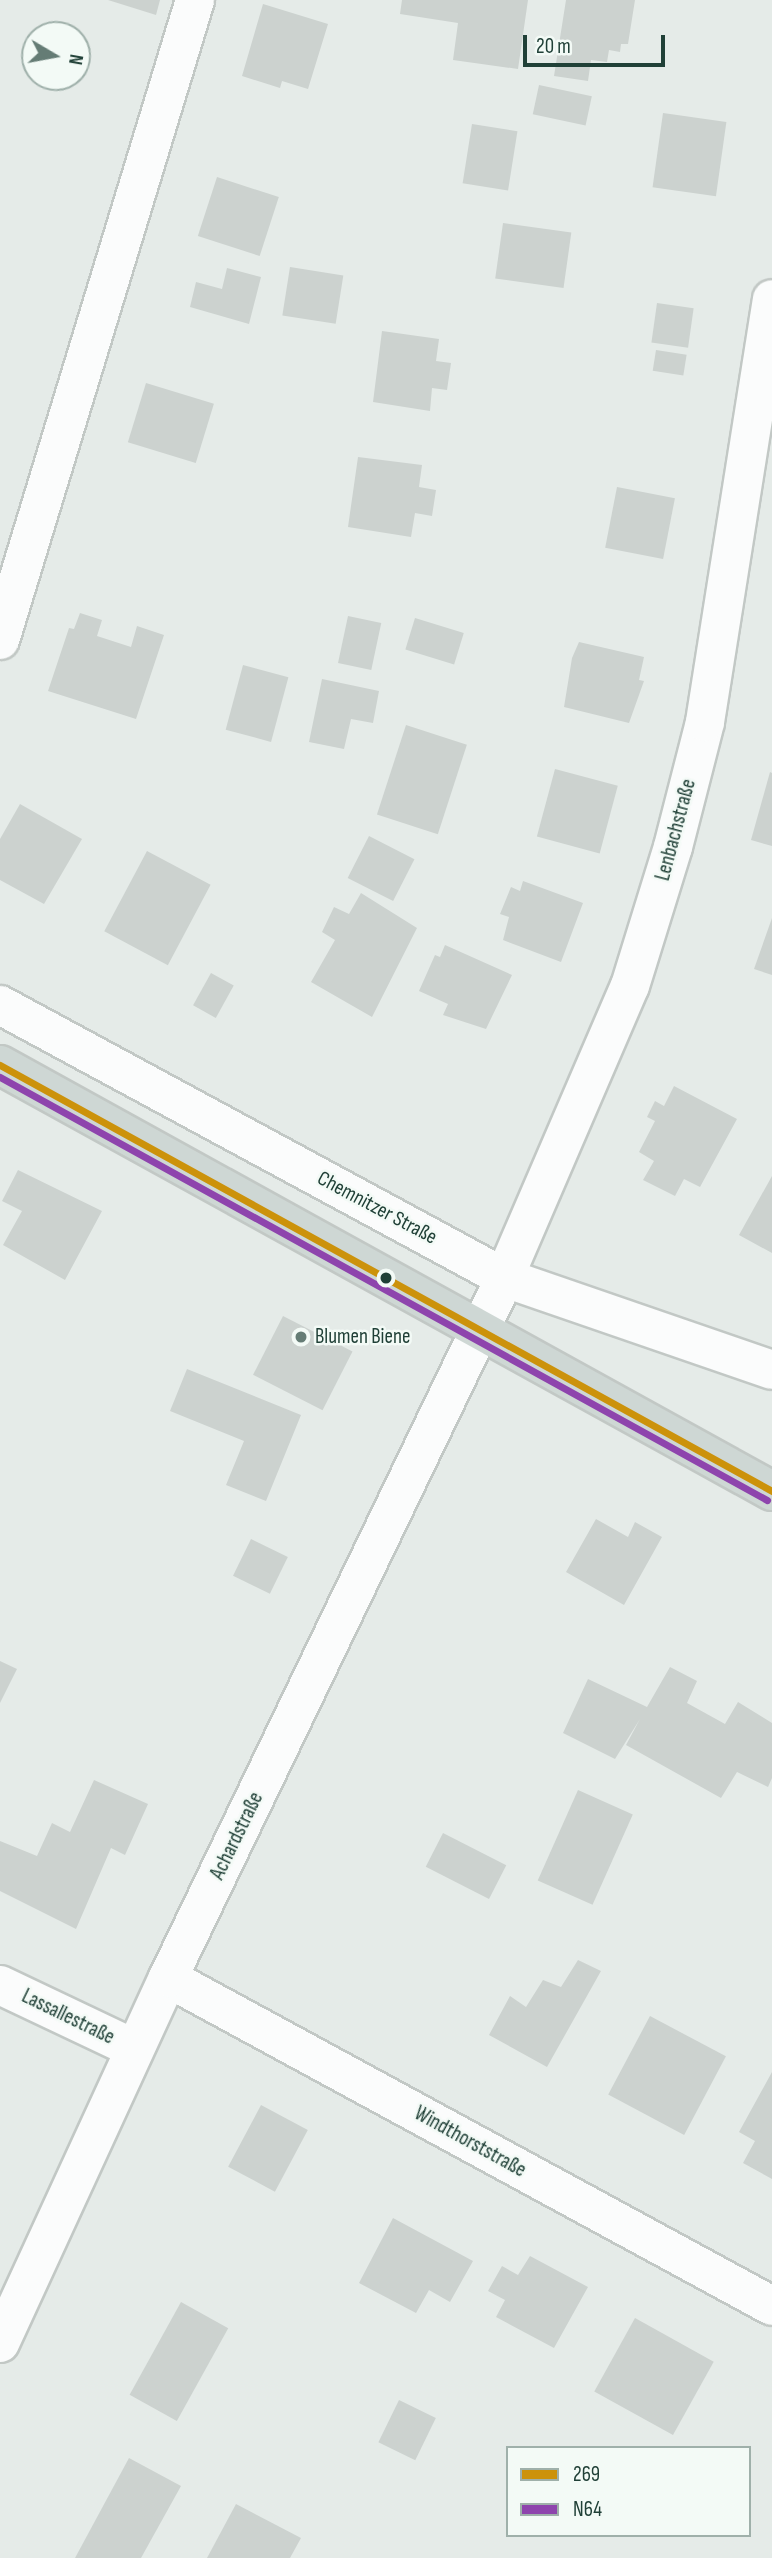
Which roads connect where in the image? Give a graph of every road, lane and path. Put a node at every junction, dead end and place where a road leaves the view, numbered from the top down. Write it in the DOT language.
graph roads {
  1 [pos="195,0"];
  2 [pos="772,299"];
  3 [pos="0,640"];
  4 [pos="0,1005"];
  5 [pos="0,1065"];
  6 [pos="505,1278"];
  7 [pos="478,1331"];
  8 [pos="772,1370"];
  9 [pos="772,1491"];
  10 [pos="169,1978"];
  11 [pos="0,1984"];
  12 [pos="135,2049"];
  13 [pos="772,2306"];
  14 [pos="0,2343"];
  1 -- 3 [label="street"];
  2 -- 6 [label="street, Lenbachstraße"];
  4 -- 6 [label="street, Chemnitzer Straße"];
  5 -- 7 [label="main road"];
  6 -- 7 [label="street, Lenbachstraße"];
  6 -- 8 [label="street, Chemnitzer Straße"];
  7 -- 9 [label="main road"];
  7 -- 10 [label="street, Achardstraße"];
  10 -- 12 [label="street, Achardstraße"];
  10 -- 13 [label="street, Windthorststraße"];
  11 -- 12 [label="street, Lassallestraße"];
  12 -- 14 [label="street, Achardstraße"];
}
